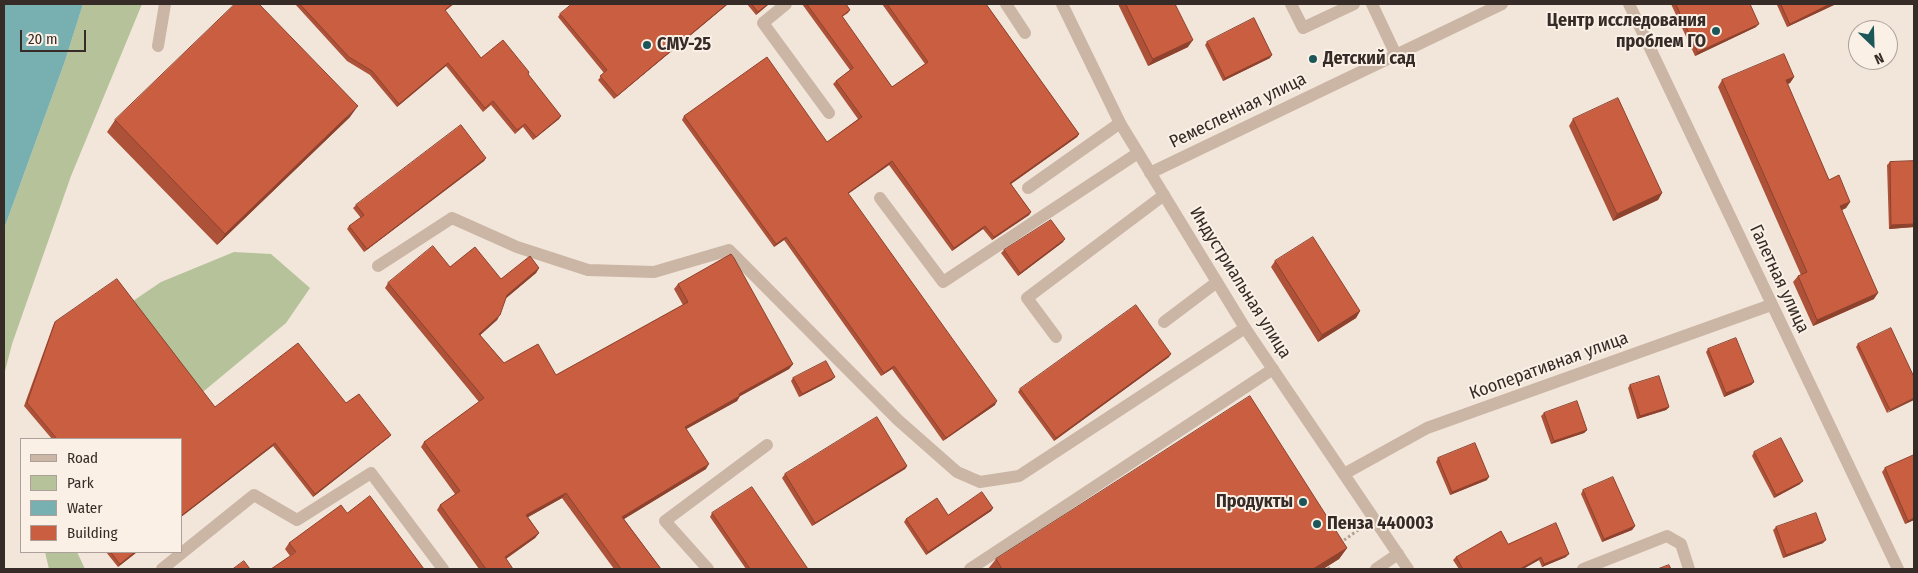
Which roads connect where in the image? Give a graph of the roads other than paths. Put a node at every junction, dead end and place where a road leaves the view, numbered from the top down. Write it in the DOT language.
graph roads {
  1 [pos="165,4"];
  2 [pos="786,4"];
  3 [pos="1006,4"];
  4 [pos="1062,4"];
  5 [pos="1291,4"];
  6 [pos="1354,4"];
  7 [pos="1372,4"];
  8 [pos="1502,4"];
  9 [pos="1629,4"];
  10 [pos="1025,33"];
  11 [pos="158,46"];
  12 [pos="1396,55"];
  13 [pos="829,113"];
  14 [pos="1120,123"];
  15 [pos="1138,153"];
  16 [pos="1150,173"];
  17 [pos="1028,188"];
  18 [pos="1164,195"];
  19 [pos="880,198"];
  20 [pos="378,266"];
  21 [pos="1217,282"];
  22 [pos="1771,305"];
  23 [pos="1164,322"];
  24 [pos="1245,328"];
  25 [pos="1056,337"];
  26 [pos="1273,369"];
  27 [pos="767,445"];
  28 [pos="1344,474"];
  29 [pos="182,553"];
  30 [pos="182,553"];
  31 [pos="1398,554"];
  32 [pos="162,569"];
  33 [pos="443,569"];
  34 [pos="708,569"];
  35 [pos="970,569"];
  36 [pos="1376,569"];
  37 [pos="1408,569"];
  38 [pos="1583,569"];
  39 [pos="1689,569"];
  40 [pos="1898,569"];
  1 -- 11 [label="street"];
  2 -- 13 [label="street"];
  3 -- 10 [label="street"];
  4 -- 14 [label="street, Индустриальная улица"];
  5 -- 6 [label="street"];
  7 -- 12 [label="street"];
  8 -- 12 [label="street, Ремесленная улица"];
  9 -- 22 [label="street, Галетная улица"];
  12 -- 16 [label="street, Ремесленная улица"];
  14 -- 15 [label="street, Индустриальная улица"];
  14 -- 17 [label="street"];
  15 -- 16 [label="street, Индустриальная улица"];
  15 -- 19 [label="street"];
  16 -- 18 [label="street, Индустриальная улица"];
  18 -- 21 [label="street, Индустриальная улица"];
  18 -- 25 [label="street"];
  20 -- 24 [label="street"];
  21 -- 23 [label="street"];
  21 -- 24 [label="street, Индустриальная улица"];
  22 -- 28 [label="street, Кооперативная улица"];
  22 -- 40 [label="street, Галетная улица"];
  24 -- 26 [label="street, Индустриальная улица"];
  26 -- 28 [label="street, Индустриальная улица"];
  26 -- 35 [label="street"];
  27 -- 34 [label="street"];
  28 -- 31 [label="street, Индустриальная улица"];
  29 -- 33 [label="street"];
  30 -- 32 [label="street"];
  31 -- 36 [label="street"];
  31 -- 37 [label="street, Индустриальная улица"];
  38 -- 39 [label="street"];
}
